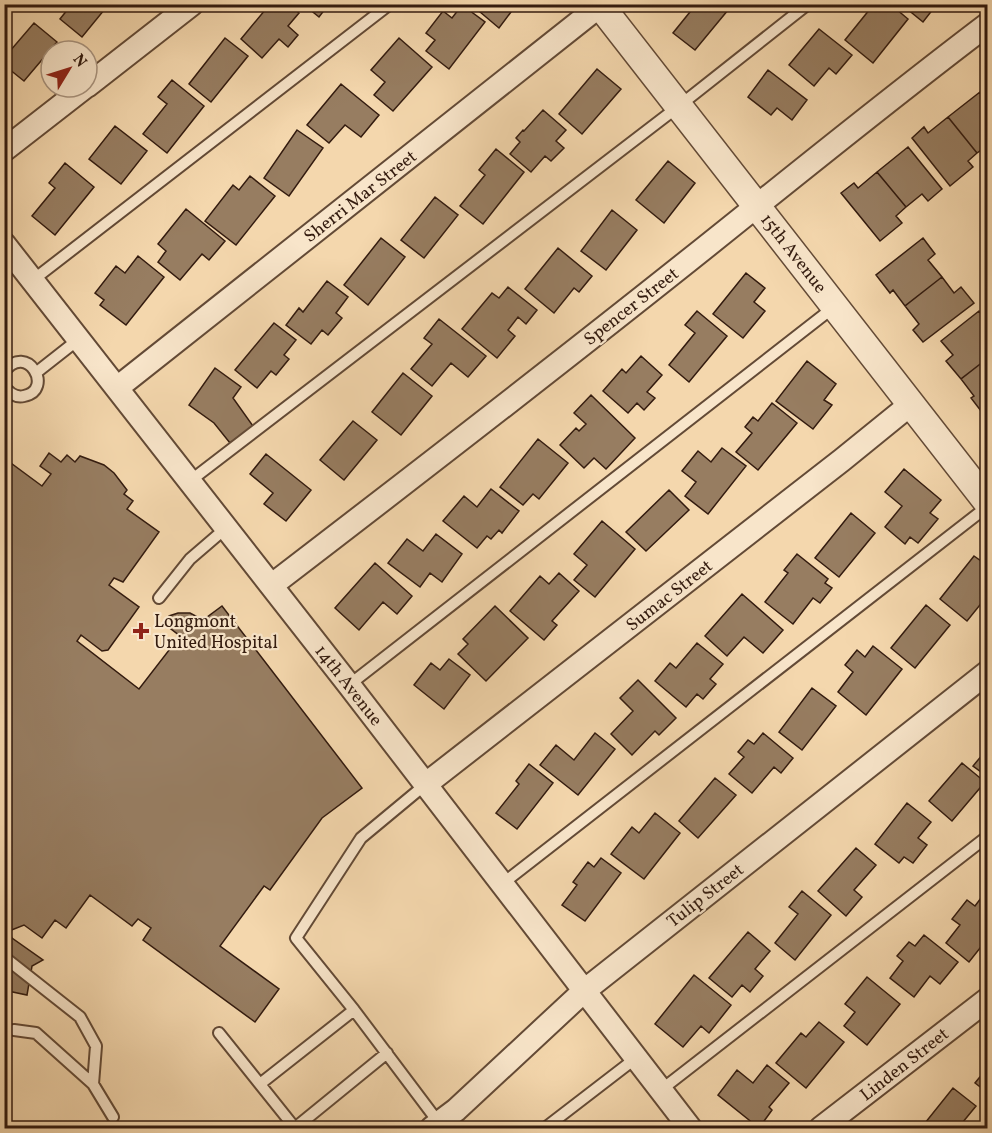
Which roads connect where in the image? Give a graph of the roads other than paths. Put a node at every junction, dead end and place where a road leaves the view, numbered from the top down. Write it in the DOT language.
graph roads {
  1 [pos="192,4"];
  2 [pos="390,4"];
  3 [pos="808,4"];
  4 [pos="601,5"];
  5 [pos="987,24"];
  6 [pos="99,76"];
  7 [pos="69,99"];
  8 [pos="679,106"];
  9 [pos="4,150"];
  10 [pos="757,206"];
  11 [pos="4,244"];
  12 [pos="33,280"];
  13 [pos="835,306"];
  14 [pos="79,339"];
  15 [pos="4,372"];
  16 [pos="37,372"];
  17 [pos="4,386"];
  18 [pos="117,388"];
  19 [pos="911,404"];
  20 [pos="190,481"];
  21 [pos="987,505"];
  22 [pos="226,528"];
  23 [pos="272,585"];
  24 [pos="159,598"];
  25 [pos="987,672"];
  26 [pos="349,685"];
  27 [pos="426,784"];
  28 [pos="987,836"];
  29 [pos="502,884"];
  30 [pos="4,957"];
  31 [pos="585,991"];
  32 [pos="987,999"];
  33 [pos="354,1010"];
  34 [pos="14,1030"];
  35 [pos="219,1033"];
  36 [pos="387,1053"];
  37 [pos="636,1058"];
  38 [pos="93,1083"];
  39 [pos="260,1084"];
  40 [pos="661,1090"];
  41 [pos="113,1117"];
  42 [pos="436,1126"];
  43 [pos="295,1128"];
  44 [pos="545,1128"];
  45 [pos="690,1128"];
  46 [pos="821,1128"];
  1 -- 6 [label="street"];
  2 -- 12 [label="lane"];
  3 -- 8 [label="lane"];
  4 -- 8 [label="street, 15th Avenue"];
  4 -- 18 [label="street, Sherri Mar Street"];
  5 -- 10 [label="street, Spencer Street"];
  7 -- 9 [label="street"];
  8 -- 10 [label="street, 15th Avenue"];
  8 -- 20 [label="lane"];
  10 -- 13 [label="street, 15th Avenue"];
  10 -- 23 [label="street, Spencer Street"];
  11 -- 12 [label="street, 14th Avenue"];
  12 -- 14 [label="street, 14th Avenue"];
  13 -- 19 [label="street, 15th Avenue"];
  13 -- 26 [label="lane"];
  14 -- 16 [label="lane"];
  14 -- 18 [label="street, 14th Avenue"];
  15 -- 16 [label="lane"];
  16 -- 17 [label="lane"];
  18 -- 20 [label="street, 14th Avenue"];
  19 -- 21 [label="street, 15th Avenue"];
  19 -- 27 [label="street, Sumac Street"];
  20 -- 22 [label="street, 14th Avenue"];
  21 -- 29 [label="lane"];
  22 -- 23 [label="street, 14th Avenue"];
  22 -- 24 [label="lane"];
  23 -- 26 [label="street, 14th Avenue"];
  25 -- 31 [label="street, Tulip Street"];
  26 -- 27 [label="street, 14th Avenue"];
  27 -- 29 [label="street, 14th Avenue"];
  27 -- 33 [label="lane"];
  28 -- 40 [label="lane"];
  29 -- 31 [label="street, 14th Avenue"];
  30 -- 38 [label="lane"];
  31 -- 37 [label="street, 14th Avenue"];
  31 -- 42 [label="street, Tulip Street"];
  32 -- 46 [label="street, Linden Street"];
  33 -- 36 [label="lane"];
  33 -- 39 [label="lane"];
  34 -- 38 [label="lane"];
  35 -- 39 [label="lane"];
  36 -- 42 [label="lane"];
  36 -- 43 [label="lane"];
  37 -- 40 [label="street, 14th Avenue"];
  37 -- 44 [label="lane"];
  38 -- 41 [label="lane"];
  39 -- 43 [label="lane"];
  40 -- 45 [label="street, 14th Avenue"];
}
